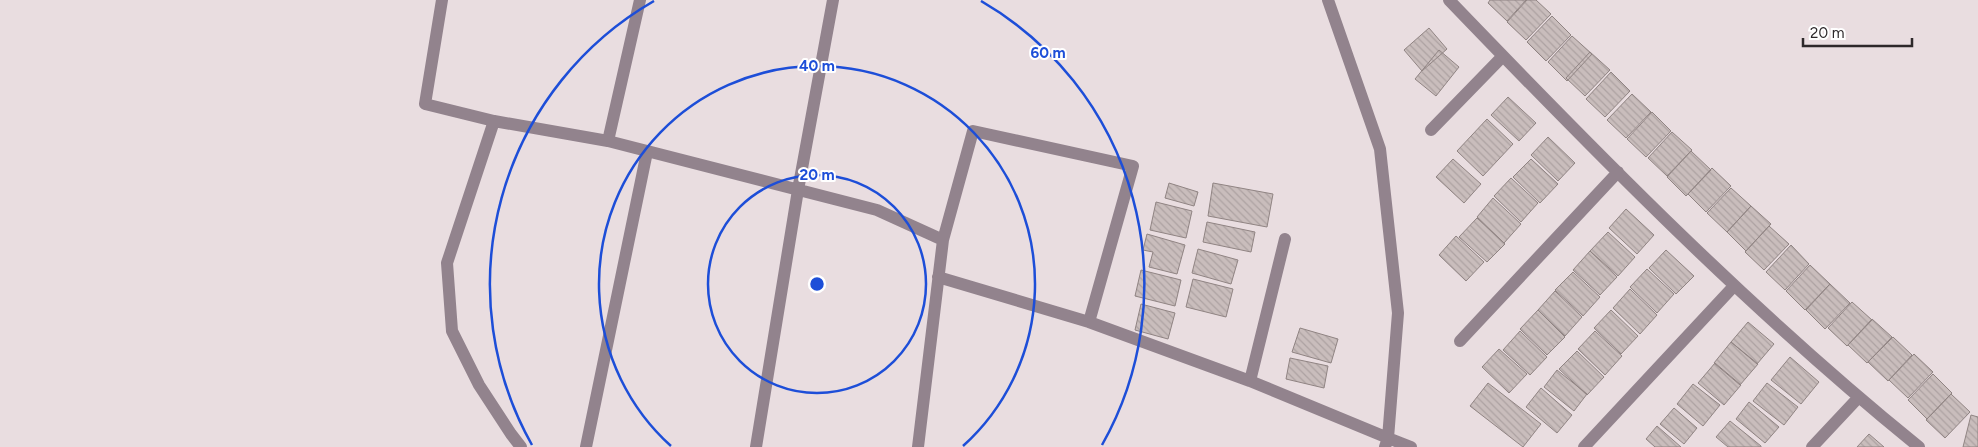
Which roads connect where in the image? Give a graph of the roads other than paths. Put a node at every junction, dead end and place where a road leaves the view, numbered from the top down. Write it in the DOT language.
graph roads {
  1 [pos="442,0"];
  2 [pos="640,0"];
  3 [pos="832,0"];
  4 [pos="1328,0"];
  5 [pos="1449,0"];
  6 [pos="1503,56"];
  7 [pos="494,121"];
  8 [pos="1431,130"];
  9 [pos="608,141"];
  10 [pos="647,152"];
  11 [pos="1618,172"];
  12 [pos="798,190"];
  13 [pos="1285,239"];
  14 [pos="943,240"];
  15 [pos="938,277"];
  16 [pos="1734,286"];
  17 [pos="1089,322"];
  18 [pos="1460,341"];
  19 [pos="1250,381"];
  20 [pos="1858,398"];
  21 [pos="1387,443"];
  22 [pos="521,447"];
  23 [pos="586,447"];
  24 [pos="756,447"];
  25 [pos="918,447"];
  26 [pos="1411,447"];
  27 [pos="1584,447"];
  28 [pos="1812,447"];
  29 [pos="1919,447"];
  1 -- 7 [label="street"];
  2 -- 9 [label="street"];
  3 -- 12 [label="street"];
  4 -- 21 [label="street"];
  5 -- 6 [label="street"];
  6 -- 8 [label="street"];
  6 -- 11 [label="street"];
  7 -- 9 [label="street"];
  7 -- 22 [label="street"];
  9 -- 10 [label="street"];
  10 -- 12 [label="street"];
  10 -- 23 [label="street"];
  11 -- 16 [label="street"];
  11 -- 18 [label="street"];
  12 -- 14 [label="street"];
  12 -- 24 [label="street"];
  13 -- 19 [label="street"];
  14 -- 15 [label="street"];
  14 -- 17 [label="street"];
  15 -- 17 [label="street"];
  15 -- 25 [label="street"];
  16 -- 20 [label="street"];
  16 -- 27 [label="street"];
  17 -- 19 [label="street"];
  19 -- 21 [label="street"];
  20 -- 28 [label="street"];
  20 -- 29 [label="street"];
  21 -- 26 [label="street"];
}
